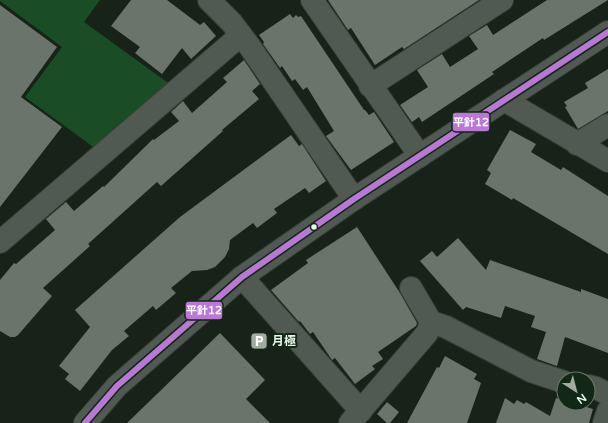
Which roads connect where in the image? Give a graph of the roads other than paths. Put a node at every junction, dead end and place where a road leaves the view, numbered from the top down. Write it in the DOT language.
graph roads {
  1 [pos="209,0"];
  2 [pos="312,0"];
  3 [pos="502,0"];
  4 [pos="608,32"];
  5 [pos="241,35"];
  6 [pos="370,86"];
  7 [pos="504,100"];
  8 [pos="608,125"];
  9 [pos="577,144"];
  10 [pos="420,156"];
  11 [pos="608,161"];
  12 [pos="354,199"];
  13 [pos="0,242"];
  14 [pos="242,277"];
  15 [pos="411,288"];
  16 [pos="431,322"];
  17 [pos="556,379"];
  18 [pos="596,388"];
  19 [pos="608,394"];
  20 [pos="608,411"];
  21 [pos="355,417"];
  22 [pos="85,423"];
  23 [pos="604,423"];
  1 -- 5 [label="street"];
  2 -- 6 [label="street"];
  3 -- 6 [label="street"];
  4 -- 7 [label="street"];
  5 -- 12 [label="street"];
  5 -- 13 [label="street"];
  6 -- 10 [label="street"];
  7 -- 9 [label="street"];
  7 -- 10 [label="street"];
  8 -- 9 [label="street"];
  9 -- 11 [label="street"];
  10 -- 12 [label="street"];
  12 -- 14 [label="street"];
  14 -- 21 [label="street"];
  14 -- 22 [label="street"];
  15 -- 16 [label="street"];
  16 -- 17 [label="street"];
  16 -- 21 [label="street"];
  18 -- 19 [label="street"];
  20 -- 23 [label="street"];
}
